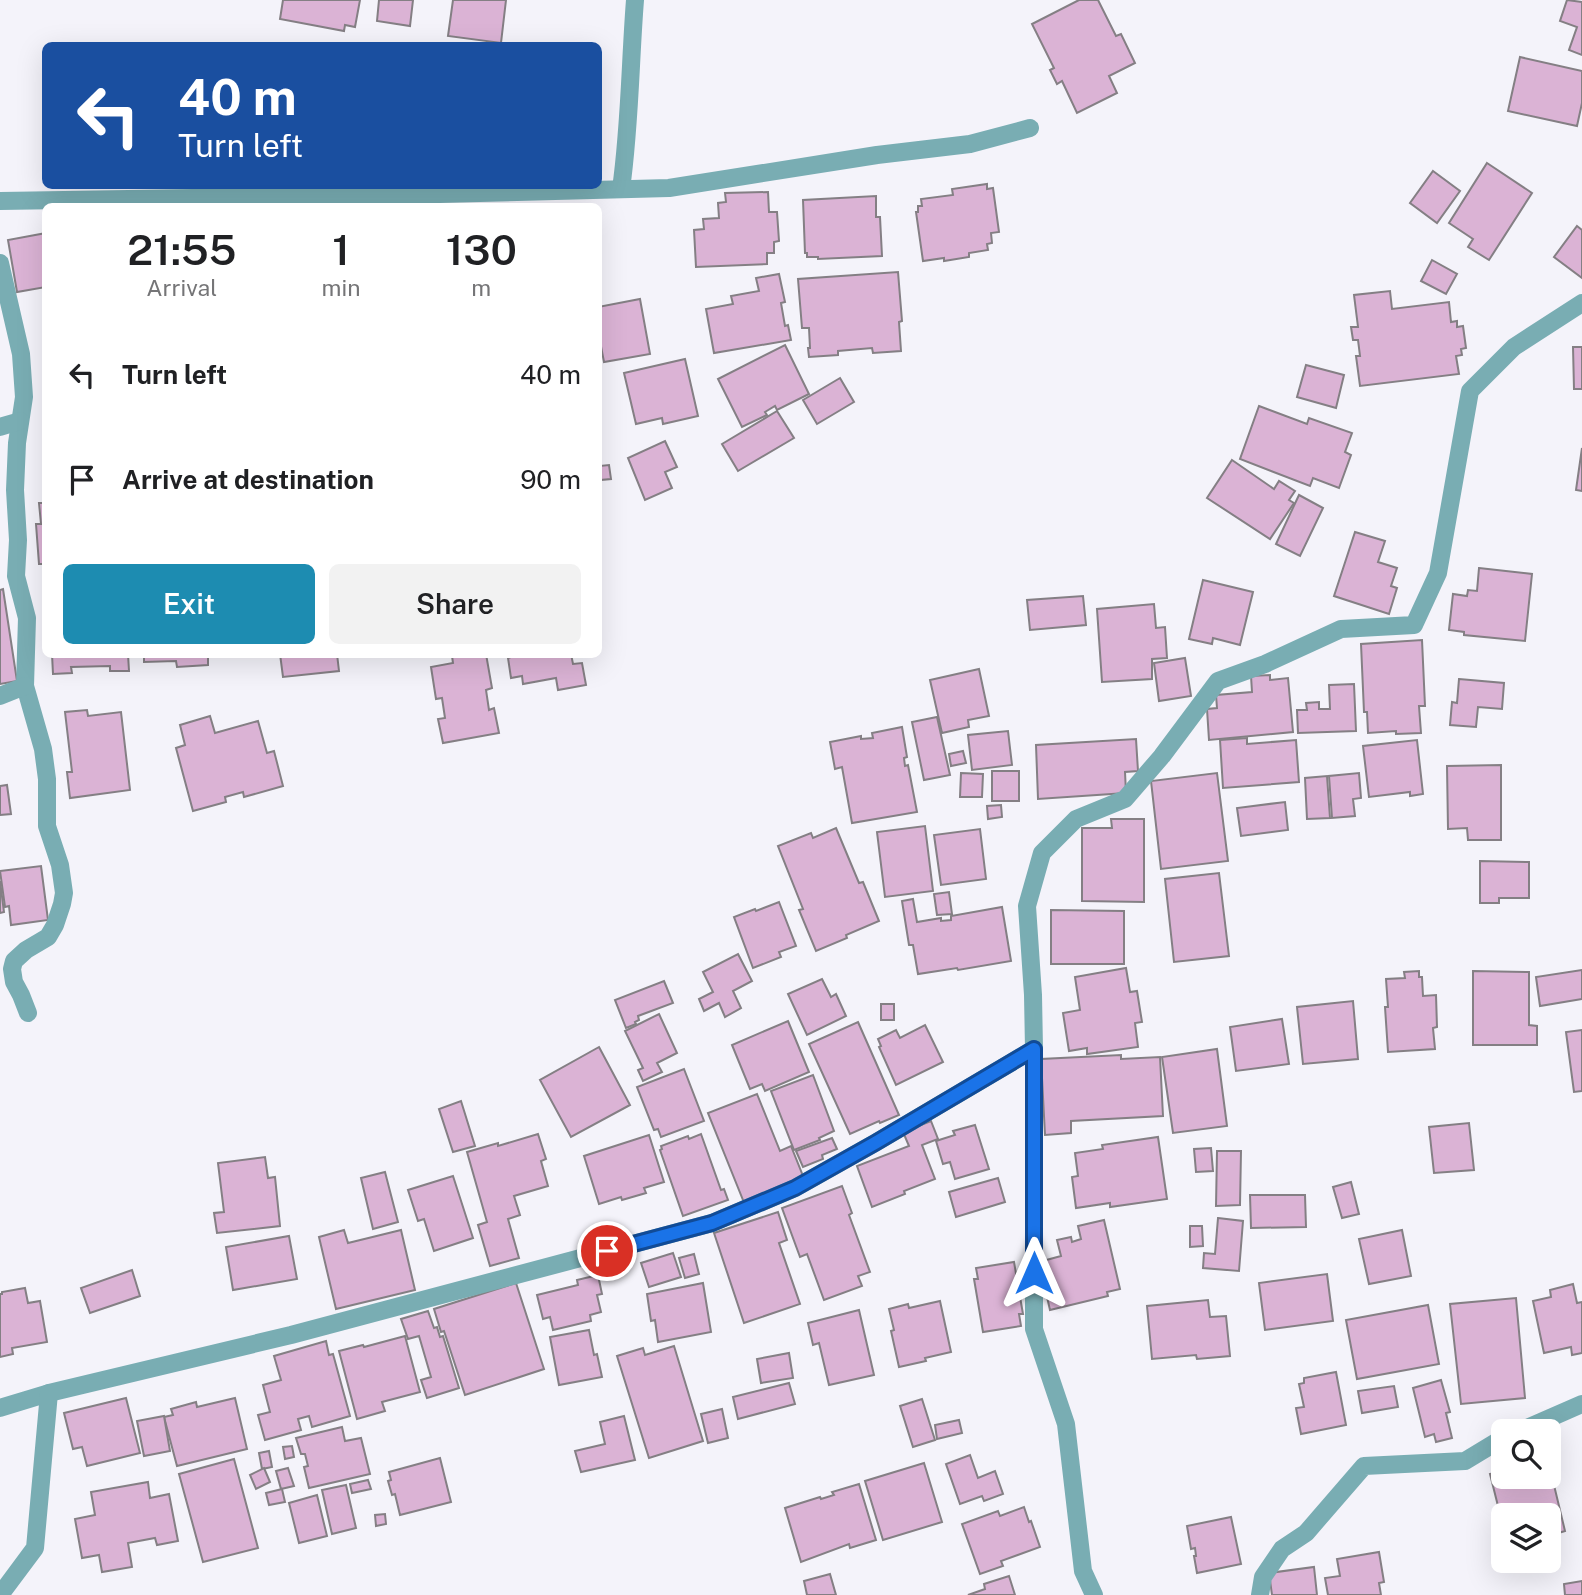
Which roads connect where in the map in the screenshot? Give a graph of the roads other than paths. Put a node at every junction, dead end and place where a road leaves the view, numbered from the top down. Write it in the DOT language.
graph roads {
  1 [pos="635,0"];
  2 [pos="1030,128"];
  3 [pos="621,189"];
  4 [pos="0,201"];
  5 [pos="0,262"];
  6 [pos="1582,303"];
  7 [pos="20,421"];
  8 [pos="0,427"];
  9 [pos="25,686"];
  10 [pos="0,696"];
  11 [pos="28,1013"];
  12 [pos="1034,1049"];
  13 [pos="49,1394"];
  14 [pos="1582,1405"];
  15 [pos="0,1408"];
  16 [pos="1549,1419"];
  17 [pos="1491,1445"];
  18 [pos="0,1595"];
  19 [pos="1094,1595"];
  20 [pos="1260,1595"];
  1 -- 3 [label="street"];
  2 -- 3 [label="street"];
  3 -- 4 [label="street"];
  5 -- 7 [label="street"];
  6 -- 12 [label="street"];
  7 -- 8 [label="street"];
  7 -- 9 [label="street"];
  9 -- 10 [label="street"];
  9 -- 11 [label="street"];
  12 -- 13 [label="street"];
  12 -- 19 [label="street"];
  13 -- 15 [label="street"];
  13 -- 18 [label="street"];
  14 -- 16 [label="street"];
  17 -- 20 [label="street"];
}
